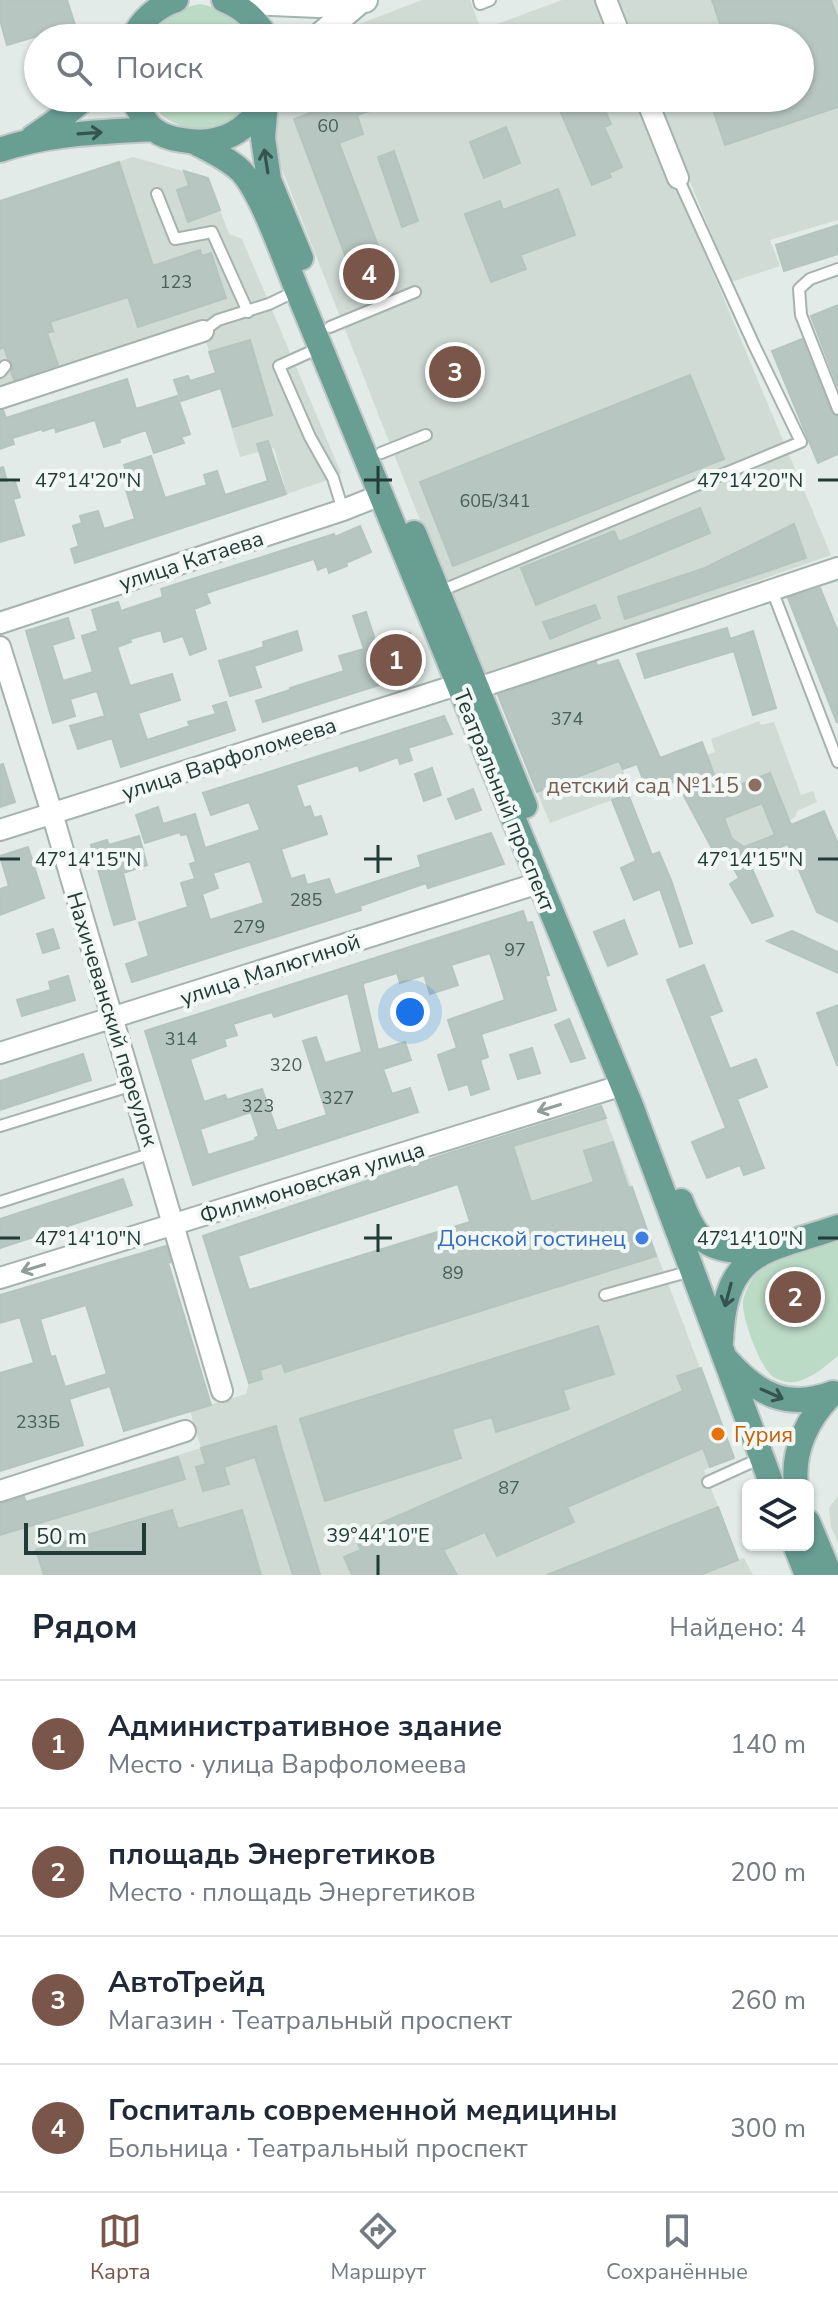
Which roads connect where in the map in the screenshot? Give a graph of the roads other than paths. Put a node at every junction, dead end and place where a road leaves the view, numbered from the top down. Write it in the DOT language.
graph roads {
  1 [pos="140,0"];
  2 [pos="176,0"];
  3 [pos="226,0"];
  4 [pos="479,0"];
  5 [pos="490,0"];
  6 [pos="606,0"];
  7 [pos="362,1"];
  8 [pos="136,24"];
  9 [pos="143,24"];
  10 [pos="258,24"];
  11 [pos="334,24"];
  12 [pos="615,24"];
  13 [pos="68,112"];
  14 [pos="141,112"];
  15 [pos="258,112"];
  16 [pos="266,112"];
  17 [pos="652,112"];
  18 [pos="153,129"];
  19 [pos="28,140"];
  20 [pos="196,143"];
  21 [pos="0,150"];
  22 [pos="678,178"];
  23 [pos="157,194"];
  24 [pos="838,269"];
  25 [pos="297,290"];
  26 [pos="415,292"];
  27 [pos="248,312"];
  28 [pos="203,331"];
  29 [pos="325,337"];
  30 [pos="0,398"];
  31 [pos="838,409"];
  32 [pos="426,435"];
  33 [pos="381,453"];
  34 [pos="381,495"];
  35 [pos="343,510"];
  36 [pos="838,568"];
  37 [pos="772,590"];
  38 [pos="438,592"];
  39 [pos="0,623"];
  40 [pos="0,647"];
  41 [pos="468,687"];
  42 [pos="838,762"];
  43 [pos="52,813"];
  44 [pos="0,830"];
  45 [pos="539,883"];
  46 [pos="113,1019"];
  47 [pos="0,1053"];
  48 [pos="133,1085"];
  49 [pos="623,1085"];
  50 [pos="0,1126"];
  51 [pos="153,1153"];
  52 [pos="0,1202"];
  53 [pos="174,1225"];
  54 [pos="838,1227"];
  55 [pos="761,1253"];
  56 [pos="691,1271"];
  57 [pos="0,1278"];
  58 [pos="605,1295"];
  59 [pos="722,1352"];
  60 [pos="222,1391"];
  61 [pos="836,1391"];
  62 [pos="185,1431"];
  63 [pos="761,1458"];
  64 [pos="770,1479"];
  65 [pos="796,1479"];
  66 [pos="708,1482"];
  67 [pos="0,1491"];
  68 [pos="814,1536"];
  69 [pos="797,1551"];
  70 [pos="807,1575"];
  71 [pos="830,1575"];
  1 -- 8 [label="main road"];
  2 -- 9 [label="main road"];
  3 -- 7 [label="main road"];
  3 -- 10 [label="main road"];
  4 -- 5 [label="lane"];
  6 -- 12 [label="street"];
  7 -- 11 [label="main road"];
  13 -- 19 [label="main road"];
  14 -- 18 [label="main road"];
  15 -- 20 [label="main road"];
  29 -- 16 [label="main road, Театральный проспект, one-way"];
  17 -- 22 [label="street"];
  19 -- 18 [label="main road, one-way"];
  18 -- 20 [label="main road, Театральный проспект"];
  19 -- 21 [label="main road"];
  20 -- 25 [label="main road, Театральный проспект"];
  22 -- 38 [label="lane"];
  23 -- 27 [label="lane"];
  24 -- 31 [label="lane"];
  25 -- 27 [label="lane"];
  25 -- 29 [label="main road, Театральный проспект"];
  26 -- 29 [label="lane"];
  27 -- 28 [label="lane"];
  28 -- 30 [label="street"];
  29 -- 33 [label="main road, Театральный проспект"];
  29 -- 34 [label="main road, Театральный проспект"];
  29 -- 35 [label="lane"];
  32 -- 33 [label="lane"];
  33 -- 38 [label="main road, Театральный проспект"];
  34 -- 35 [label="street, улица Катаева"];
  34 -- 41 [label="main road, Театральный проспект"];
  35 -- 39 [label="street, улица Катаева"];
  36 -- 37 [label="street, улица Варфоломеева"];
  37 -- 41 [label="street, улица Варфоломеева"];
  37 -- 42 [label="lane"];
  38 -- 41 [label="main road, Театральный проспект"];
  40 -- 43 [label="street, Нахичеванский переулок"];
  41 -- 43 [label="street, улица Варфоломеева"];
  41 -- 45 [label="main road, Театральный проспект"];
  41 -- 55 [label="main road, Театральный проспект"];
  43 -- 44 [label="street, улица Варфоломеева"];
  43 -- 46 [label="street, Нахичеванский переулок"];
  45 -- 46 [label="street, улица Малюгиной"];
  45 -- 49 [label="main road, Театральный проспект"];
  46 -- 47 [label="street, улица Малюгиной"];
  46 -- 48 [label="street, Нахичеванский переулок"];
  48 -- 50 [label="lane"];
  48 -- 51 [label="street, Нахичеванский переулок"];
  49 -- 53 [label="street, Филимоновская улица, one-way"];
  49 -- 56 [label="main road, Театральный проспект"];
  51 -- 52 [label="lane"];
  51 -- 53 [label="street, Нахичеванский переулок"];
  53 -- 57 [label="street, Филимоновская улица, one-way"];
  53 -- 60 [label="street, Нахичеванский переулок"];
  54 -- 55 [label="main road"];
  55 -- 59 [label="main road, one-way"];
  56 -- 58 [label="lane"];
  56 -- 59 [label="main road, Театральный проспект"];
  59 -- 61 [label="main road, one-way"];
  59 -- 63 [label="main road, Театральный проспект"];
  61 -- 65 [label="main road"];
  62 -- 67 [label="street"];
  63 -- 64 [label="main road, Театральный проспект"];
  63 -- 66 [label="lane"];
  68 -- 71 [label="main road"];
  69 -- 70 [label="main road"];
}
